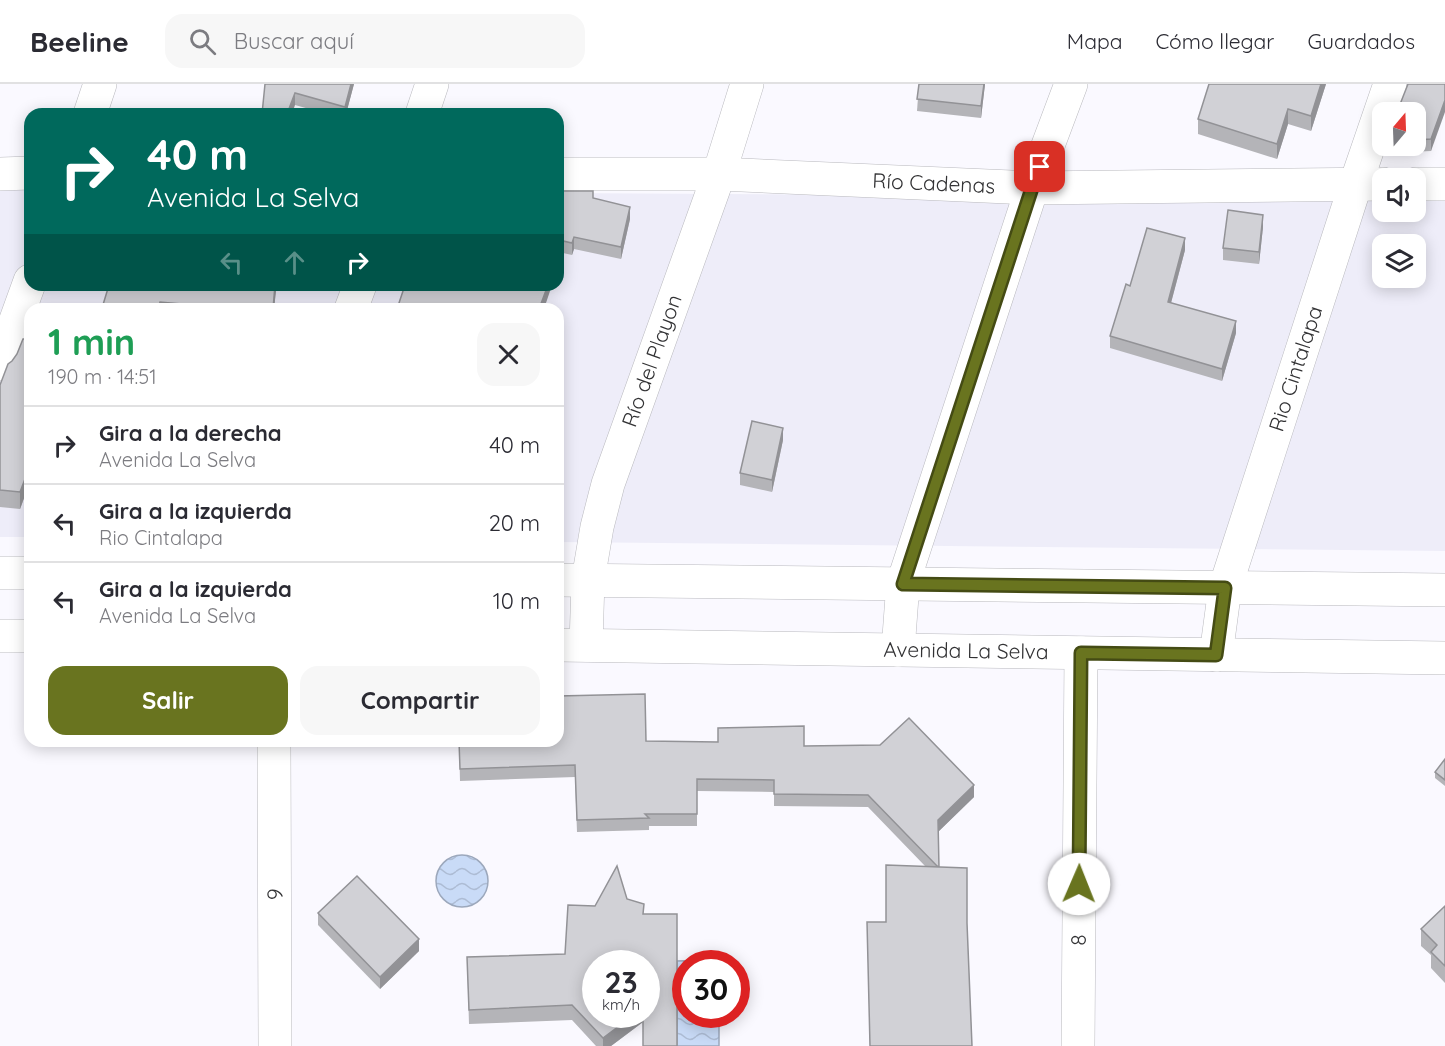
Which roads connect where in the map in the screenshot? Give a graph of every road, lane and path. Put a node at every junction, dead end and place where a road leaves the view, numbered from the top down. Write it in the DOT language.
graph roads {
  1 [pos="100,84"];
  2 [pos="432,84"];
  3 [pos="747,84"];
  4 [pos="1071,84"];
  5 [pos="1390,84"];
  6 [pos="92,108"];
  7 [pos="424,108"];
  8 [pos="24,173"];
  9 [pos="0,174"];
  10 [pos="564,174"];
  11 [pos="718,174"];
  12 [pos="1370,183"];
  13 [pos="1426,184"];
  14 [pos="1445,184"];
  15 [pos="1032,188"];
  16 [pos="26,291"];
  17 [pos="0,364"];
  18 [pos="0,573"];
  19 [pos="24,573"];
  20 [pos="573,580"];
  21 [pos="903,584"];
  22 [pos="1225,588"];
  23 [pos="1445,590"];
  24 [pos="0,636"];
  25 [pos="24,636"];
  26 [pos="572,645"];
  27 [pos="898,650"];
  28 [pos="1081,653"];
  29 [pos="1216,655"];
  30 [pos="1445,658"];
  31 [pos="274,747"];
  32 [pos="275,1046"];
  33 [pos="1078,1046"];
  1 -- 6 [label="street"];
  2 -- 7 [label="street"];
  3 -- 11 [label="street, Río del Playon"];
  4 -- 15 [label="street"];
  5 -- 12 [label="street, Rio Cintalapa"];
  8 -- 9 [label="street"];
  10 -- 11 [label="street, Río Cadenas"];
  11 -- 15 [label="street, Río Cadenas"];
  11 -- 20 [label="street, Río del Playon"];
  12 -- 15 [label="street, Río Cadenas"];
  12 -- 22 [label="street, Rio Cintalapa"];
  13 -- 14 [label="street"];
  15 -- 21 [label="street"];
  16 -- 17 [label="street"];
  18 -- 19 [label="street"];
  20 -- 21 [label="street"];
  20 -- 26 [label="street, Río del Playon"];
  21 -- 22 [label="street"];
  21 -- 27 [label="street"];
  22 -- 23 [label="street"];
  22 -- 29 [label="street, Rio Cintalapa"];
  24 -- 25 [label="street"];
  26 -- 27 [label="street, Avenida La Selva"];
  27 -- 28 [label="street, Avenida La Selva"];
  28 -- 29 [label="street, Avenida La Selva"];
  28 -- 33 [label="street, 8"];
  29 -- 30 [label="street, Avenida La Selva"];
  31 -- 32 [label="street, 6"];
}
